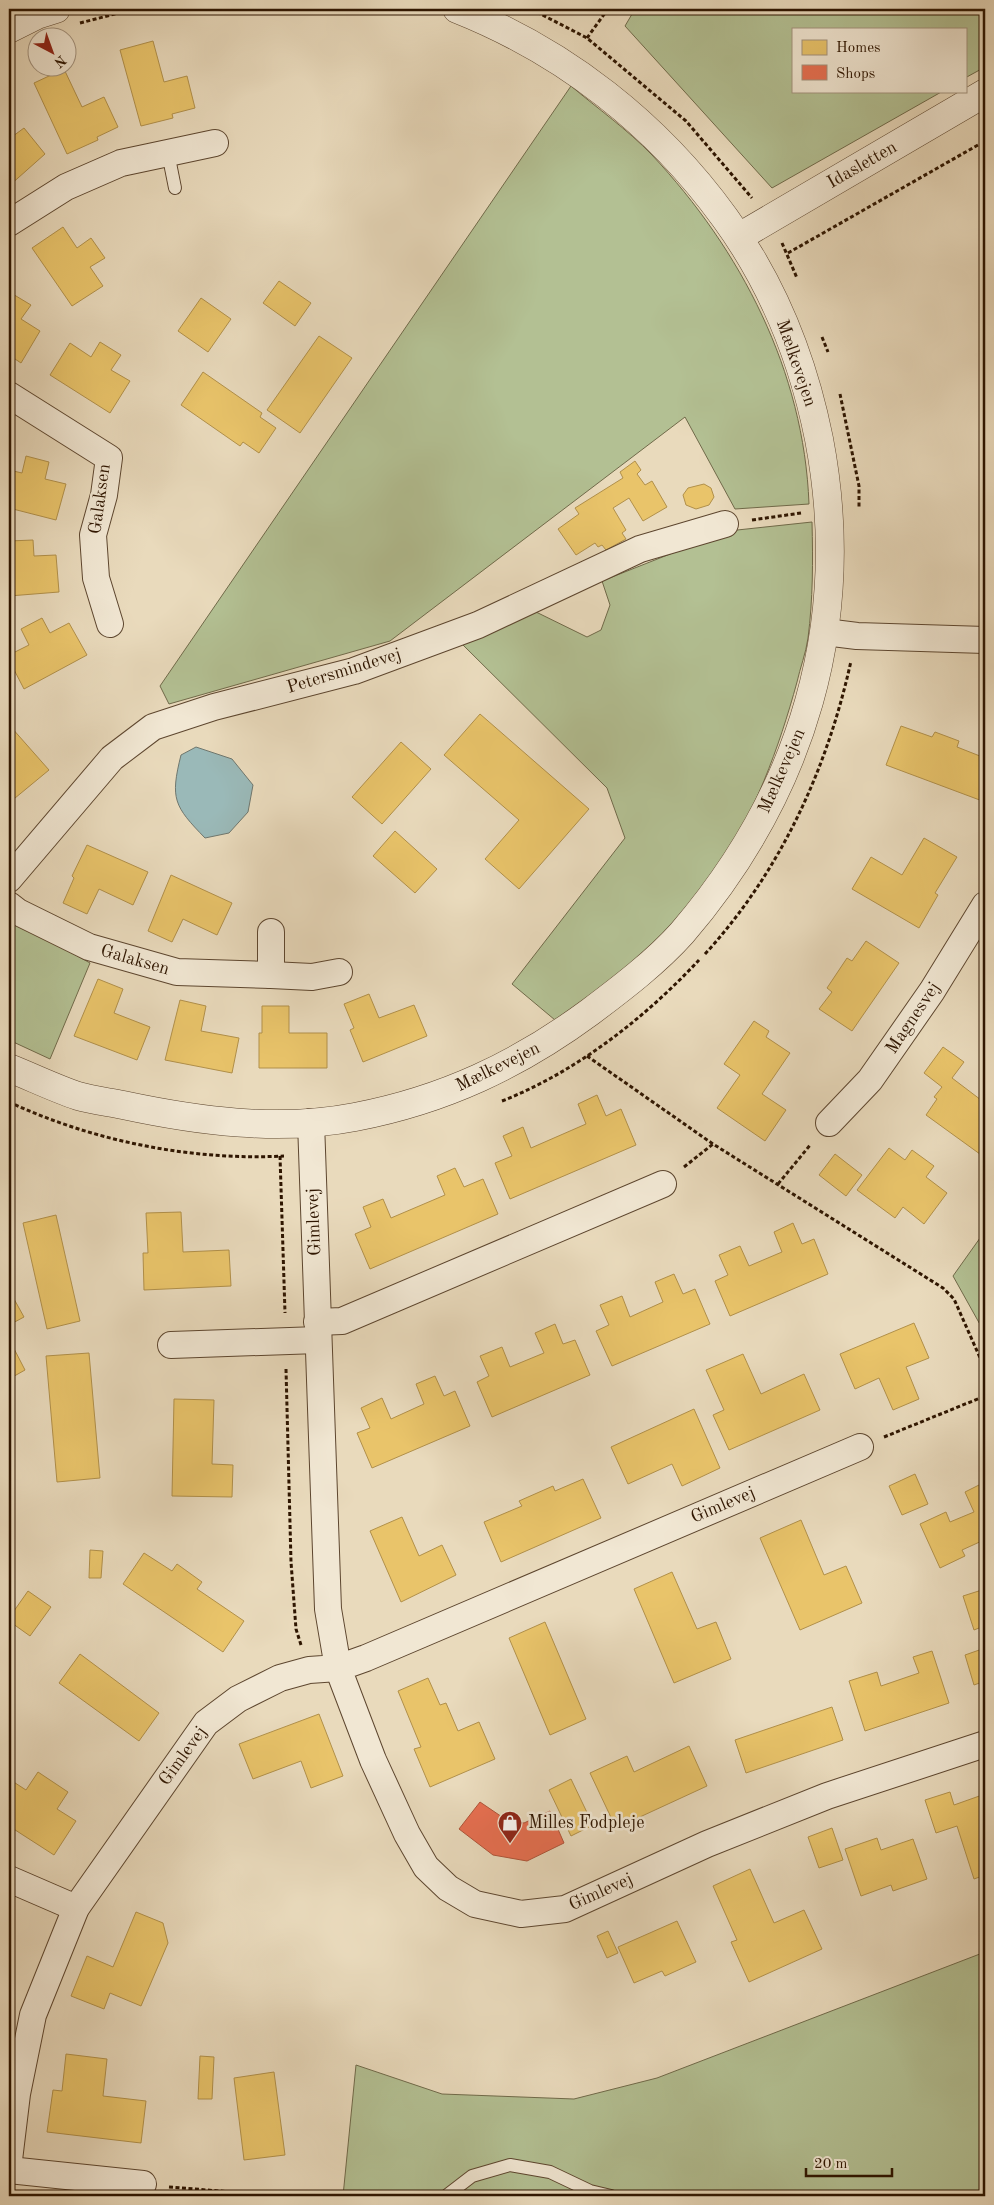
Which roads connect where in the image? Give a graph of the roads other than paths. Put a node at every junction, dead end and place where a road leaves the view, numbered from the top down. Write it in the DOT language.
graph roads {
  1 [pos="457,9"];
  2 [pos="66,17"];
  3 [pos="9,29"];
  4 [pos="985,94"];
  5 [pos="215,143"];
  6 [pos="168,153"];
  7 [pos="175,188"];
  8 [pos="9,223"];
  9 [pos="739,237"];
  10 [pos="9,395"];
  11 [pos="725,524"];
  12 [pos="110,624"];
  13 [pos="825,632"];
  14 [pos="985,640"];
  15 [pos="9,879"];
  16 [pos="9,905"];
  17 [pos="985,905"];
  18 [pos="271,932"];
  19 [pos="339,972"];
  20 [pos="271,975"];
  21 [pos="9,1068"];
  22 [pos="311,1122"];
  23 [pos="829,1123"];
  24 [pos="663,1184"];
  25 [pos="318,1331"];
  26 [pos="172,1345"];
  27 [pos="860,1447"];
  28 [pos="338,1668"];
  29 [pos="985,1744"];
  30 [pos="9,1879"];
  31 [pos="76,1908"];
  32 [pos="9,2160"];
  33 [pos="9,2170"];
  34 [pos="143,2184"];
  35 [pos="446,2196"];
  36 [pos="611,2196"];
  1 -- 9 [label="street, Mælkevejen"];
  2 -- 3 [label="street"];
  4 -- 9 [label="street, Idasletten"];
  5 -- 6 [label="street"];
  6 -- 7 [label="lane"];
  6 -- 8 [label="street"];
  9 -- 13 [label="street, Mælkevejen"];
  10 -- 12 [label="street, Galaksen"];
  11 -- 15 [label="street, Petersmindevej"];
  13 -- 14 [label="street"];
  13 -- 22 [label="street, Mælkevejen"];
  16 -- 20 [label="street, Galaksen"];
  17 -- 23 [label="street, Magnesvej"];
  18 -- 20 [label="street"];
  19 -- 20 [label="street, Galaksen"];
  21 -- 22 [label="street, Mælkevejen"];
  22 -- 25 [label="street, Gimlevej"];
  24 -- 25 [label="street"];
  25 -- 26 [label="street"];
  25 -- 28 [label="street, Gimlevej"];
  27 -- 28 [label="street, Gimlevej"];
  28 -- 29 [label="street, Gimlevej"];
  28 -- 31 [label="street, Gimlevej"];
  30 -- 31 [label="street"];
  31 -- 32 [label="street, Gimlevej"];
  33 -- 34 [label="street"];
  35 -- 36 [label="lane"];
}
